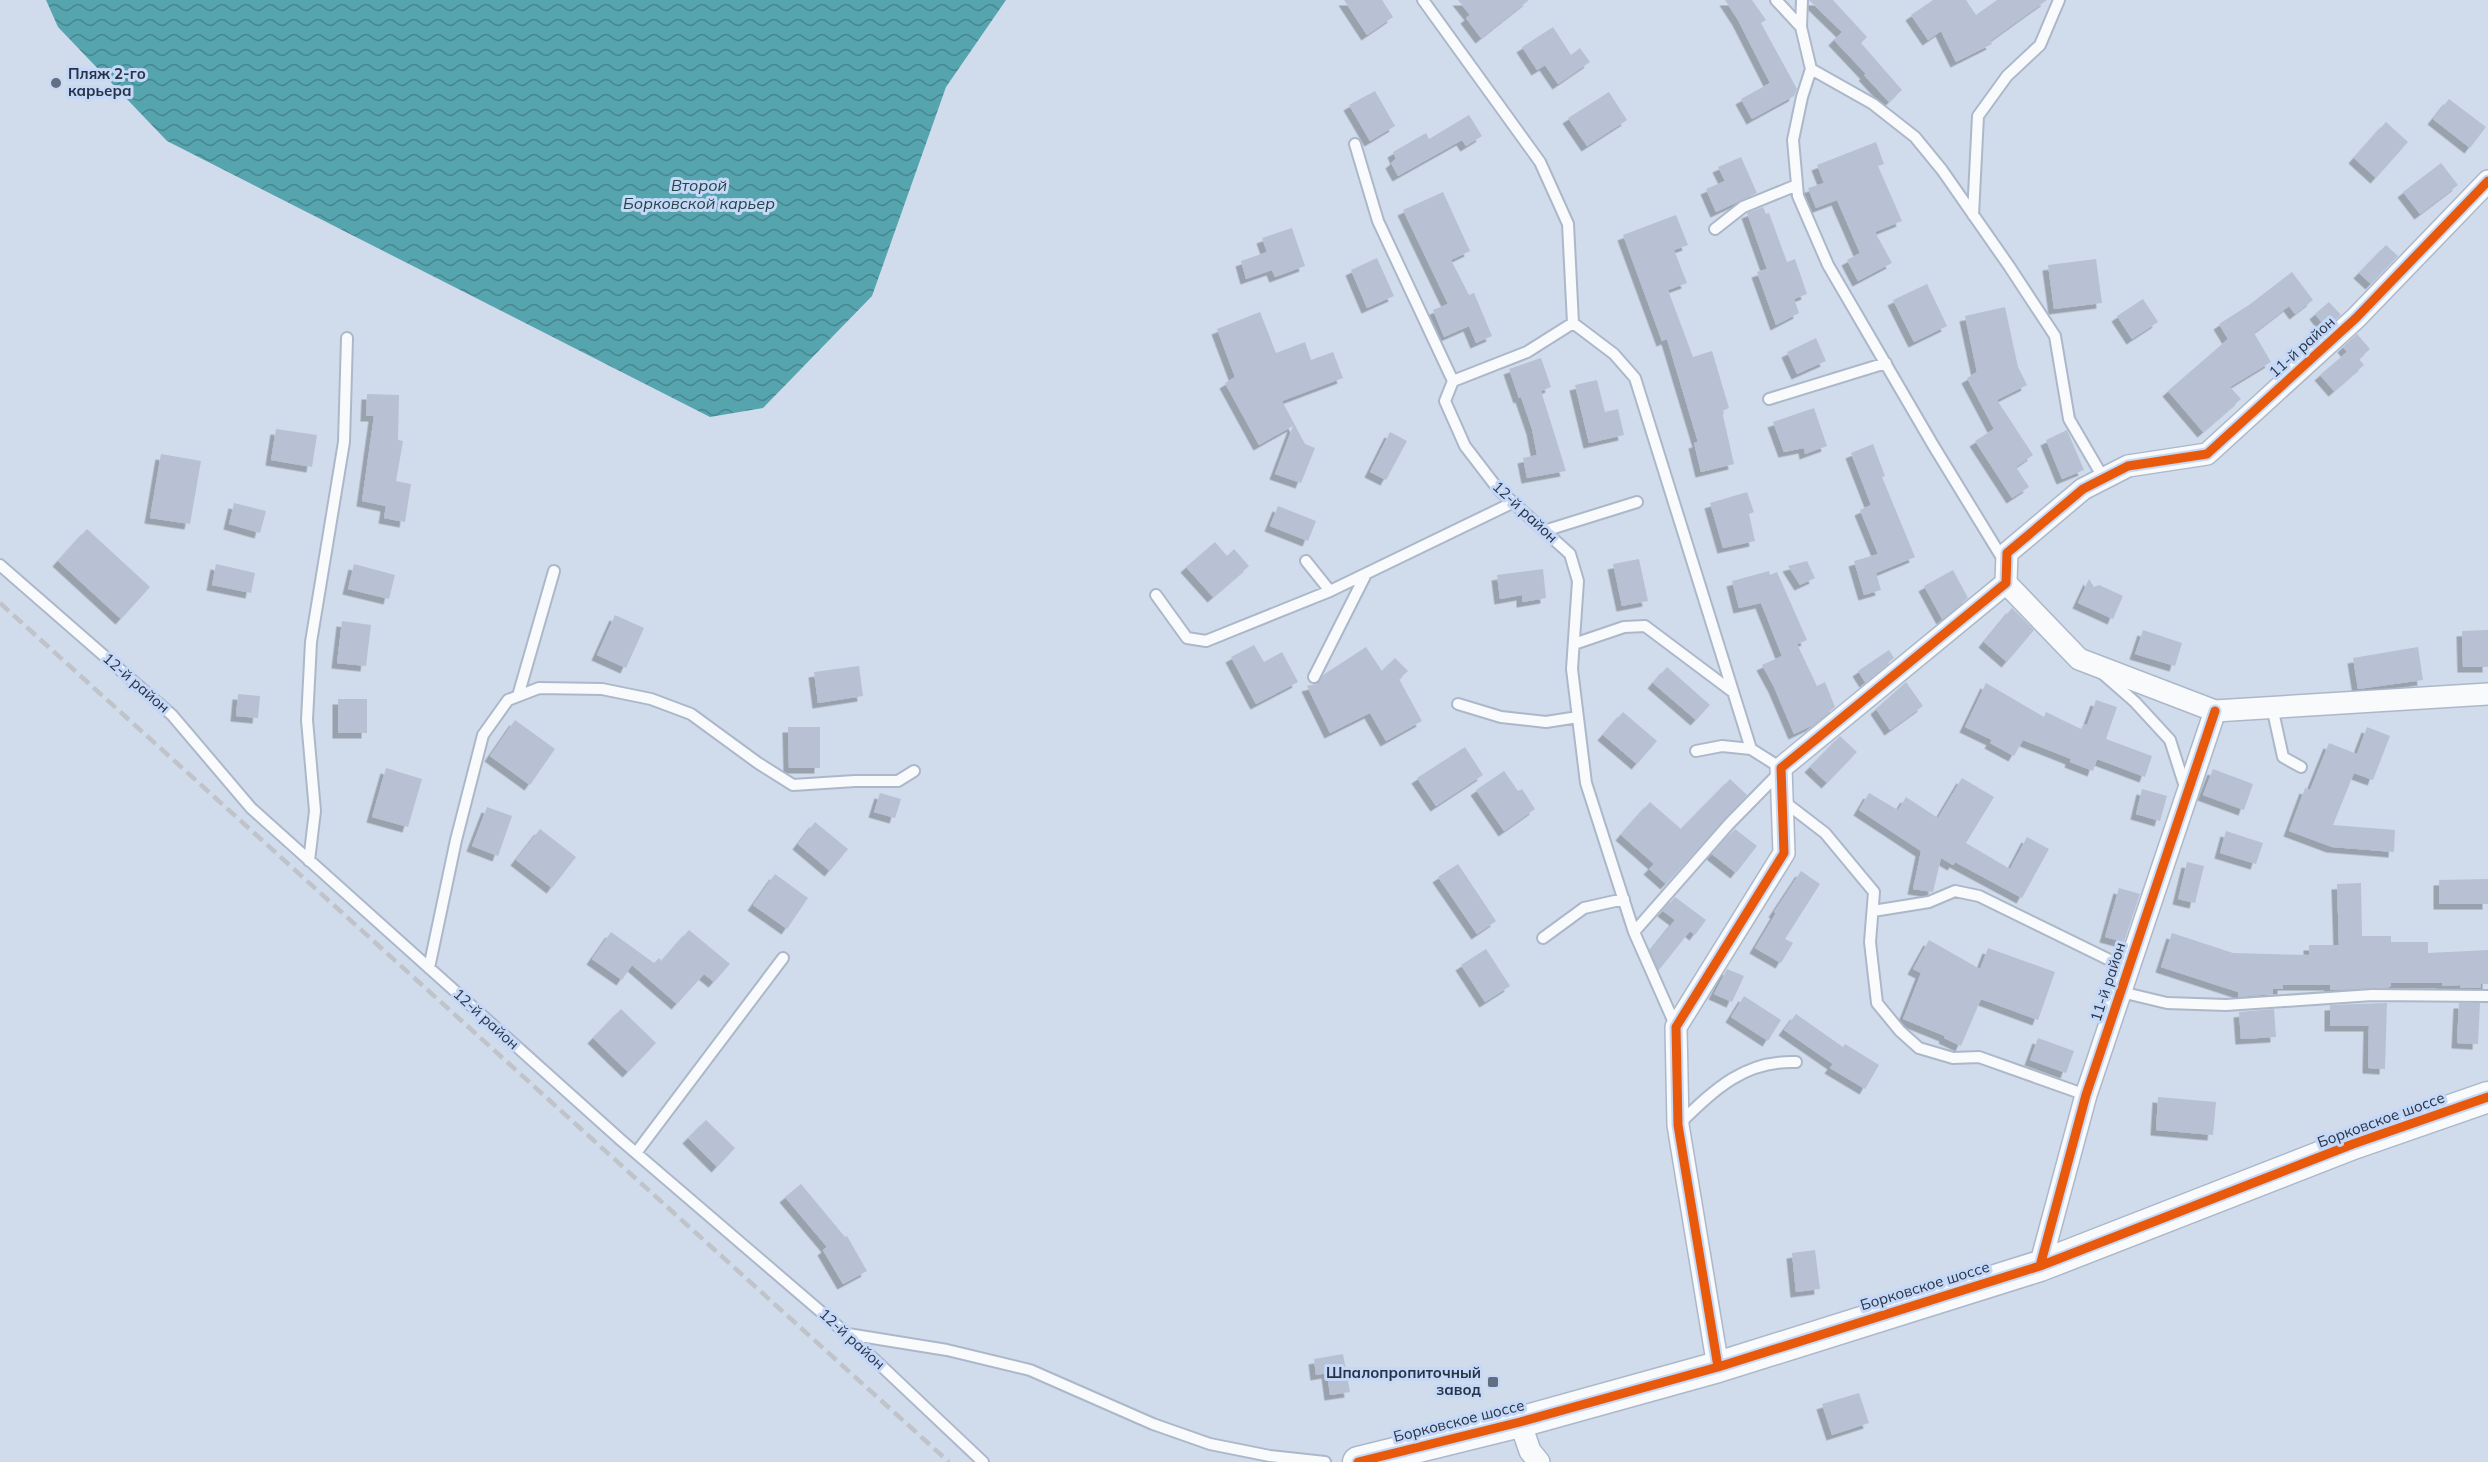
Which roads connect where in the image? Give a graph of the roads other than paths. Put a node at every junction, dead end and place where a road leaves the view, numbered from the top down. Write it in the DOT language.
graph roads {
  1 [pos="1423,0"];
  2 [pos="1776,0"];
  3 [pos="1802,0"];
  4 [pos="2059,0"];
  5 [pos="1801,27"];
  6 [pos="1811,69"];
  7 [pos="1355,144"];
  8 [pos="2488,181"];
  9 [pos="1797,185"];
  10 [pos="1973,214"];
  11 [pos="1714,229"];
  12 [pos="1573,323"];
  13 [pos="347,338"];
  14 [pos="1886,363"];
  15 [pos="1453,381"];
  16 [pos="1769,399"];
  17 [pos="2104,479"];
  18 [pos="1638,502"];
  19 [pos="1512,503"];
  20 [pos="1544,531"];
  21 [pos="1306,561"];
  22 [pos="0,565"];
  23 [pos="554,571"];
  24 [pos="1366,574"];
  25 [pos="2007,575"];
  26 [pos="1330,591"];
  27 [pos="1156,595"];
  28 [pos="1574,644"];
  29 [pos="2091,664"];
  30 [pos="1314,677"];
  31 [pos="1734,692"];
  32 [pos="2488,694"];
  33 [pos="518,696"];
  34 [pos="1458,704"];
  35 [pos="2272,707"];
  36 [pos="2215,711"];
  37 [pos="1578,717"];
  38 [pos="1751,749"];
  39 [pos="1696,751"];
  40 [pos="2301,767"];
  41 [pos="1781,770"];
  42 [pos="914,771"];
  43 [pos="2187,794"];
  44 [pos="1782,800"];
  45 [pos="309,861"];
  46 [pos="1624,899"];
  47 [pos="1873,911"];
  48 [pos="1634,932"];
  49 [pos="1544,938"];
  50 [pos="783,958"];
  51 [pos="429,968"];
  52 [pos="2128,969"];
  53 [pos="2121,992"];
  54 [pos="2488,996"];
  55 [pos="1676,1027"];
  56 [pos="1796,1062"];
  57 [pos="2086,1095"];
  58 [pos="2488,1097"];
  59 [pos="1678,1125"];
  60 [pos="636,1153"];
  61 [pos="2040,1266"];
  62 [pos="848,1334"];
  63 [pos="1718,1367"];
  64 [pos="1520,1422"];
  65 [pos="983,1462"];
  66 [pos="1324,1462"];
  67 [pos="1358,1462"];
  68 [pos="1539,1462"];
  1 -- 12 [label="lane"];
  2 -- 5 [label="lane"];
  3 -- 5 [label="lane"];
  4 -- 10 [label="lane"];
  5 -- 6 [label="lane"];
  6 -- 9 [label="lane"];
  6 -- 10 [label="lane"];
  7 -- 15 [label="lane"];
  8 -- 17 [label="street, 11-й район"];
  9 -- 11 [label="lane"];
  9 -- 14 [label="lane"];
  10 -- 17 [label="lane"];
  12 -- 15 [label="lane"];
  12 -- 31 [label="lane"];
  13 -- 45 [label="lane"];
  14 -- 16 [label="lane"];
  14 -- 25 [label="lane"];
  15 -- 19 [label="lane, 12-й район"];
  17 -- 25 [label="street, 11-й район"];
  18 -- 20 [label="lane"];
  19 -- 20 [label="lane, 12-й район"];
  19 -- 24 [label="lane"];
  20 -- 28 [label="lane, 12-й район"];
  21 -- 26 [label="lane"];
  22 -- 45 [label="lane, 12-й район"];
  23 -- 33 [label="lane"];
  24 -- 26 [label="lane"];
  24 -- 30 [label="lane"];
  25 -- 29 [label="street"];
  25 -- 41 [label="street"];
  26 -- 27 [label="lane"];
  28 -- 31 [label="lane"];
  28 -- 37 [label="lane, 12-й район"];
  29 -- 36 [label="street"];
  29 -- 43 [label="lane"];
  31 -- 38 [label="lane"];
  32 -- 35 [label="street"];
  33 -- 42 [label="lane"];
  33 -- 51 [label="lane"];
  34 -- 37 [label="lane"];
  35 -- 36 [label="street"];
  35 -- 40 [label="lane"];
  36 -- 43 [label="street, 11-й район"];
  37 -- 46 [label="lane, 12-й район"];
  38 -- 39 [label="lane"];
  38 -- 41 [label="lane"];
  41 -- 44 [label="street"];
  41 -- 48 [label="lane"];
  43 -- 52 [label="street, 11-й район"];
  44 -- 47 [label="lane"];
  44 -- 55 [label="street"];
  45 -- 51 [label="lane, 12-й район"];
  46 -- 48 [label="lane, 12-й район"];
  46 -- 49 [label="lane"];
  47 -- 52 [label="lane"];
  47 -- 57 [label="lane"];
  48 -- 55 [label="lane, 12-й район"];
  50 -- 60 [label="lane"];
  51 -- 60 [label="lane, 12-й район"];
  52 -- 53 [label="street, 11-й район"];
  53 -- 54 [label="lane, 11-й район"];
  53 -- 57 [label="street, 11-й район"];
  55 -- 59 [label="street"];
  56 -- 59 [label="lane"];
  57 -- 61 [label="street, 11-й район"];
  58 -- 61 [label="street, Борковское шоссе"];
  59 -- 63 [label="street"];
  60 -- 62 [label="lane, 12-й район"];
  61 -- 63 [label="street, Борковское шоссе"];
  62 -- 65 [label="lane, 12-й район"];
  62 -- 66 [label="lane"];
  63 -- 64 [label="street, Борковское шоссе"];
  64 -- 67 [label="street, Борковское шоссе"];
  64 -- 68 [label="street"];
}
